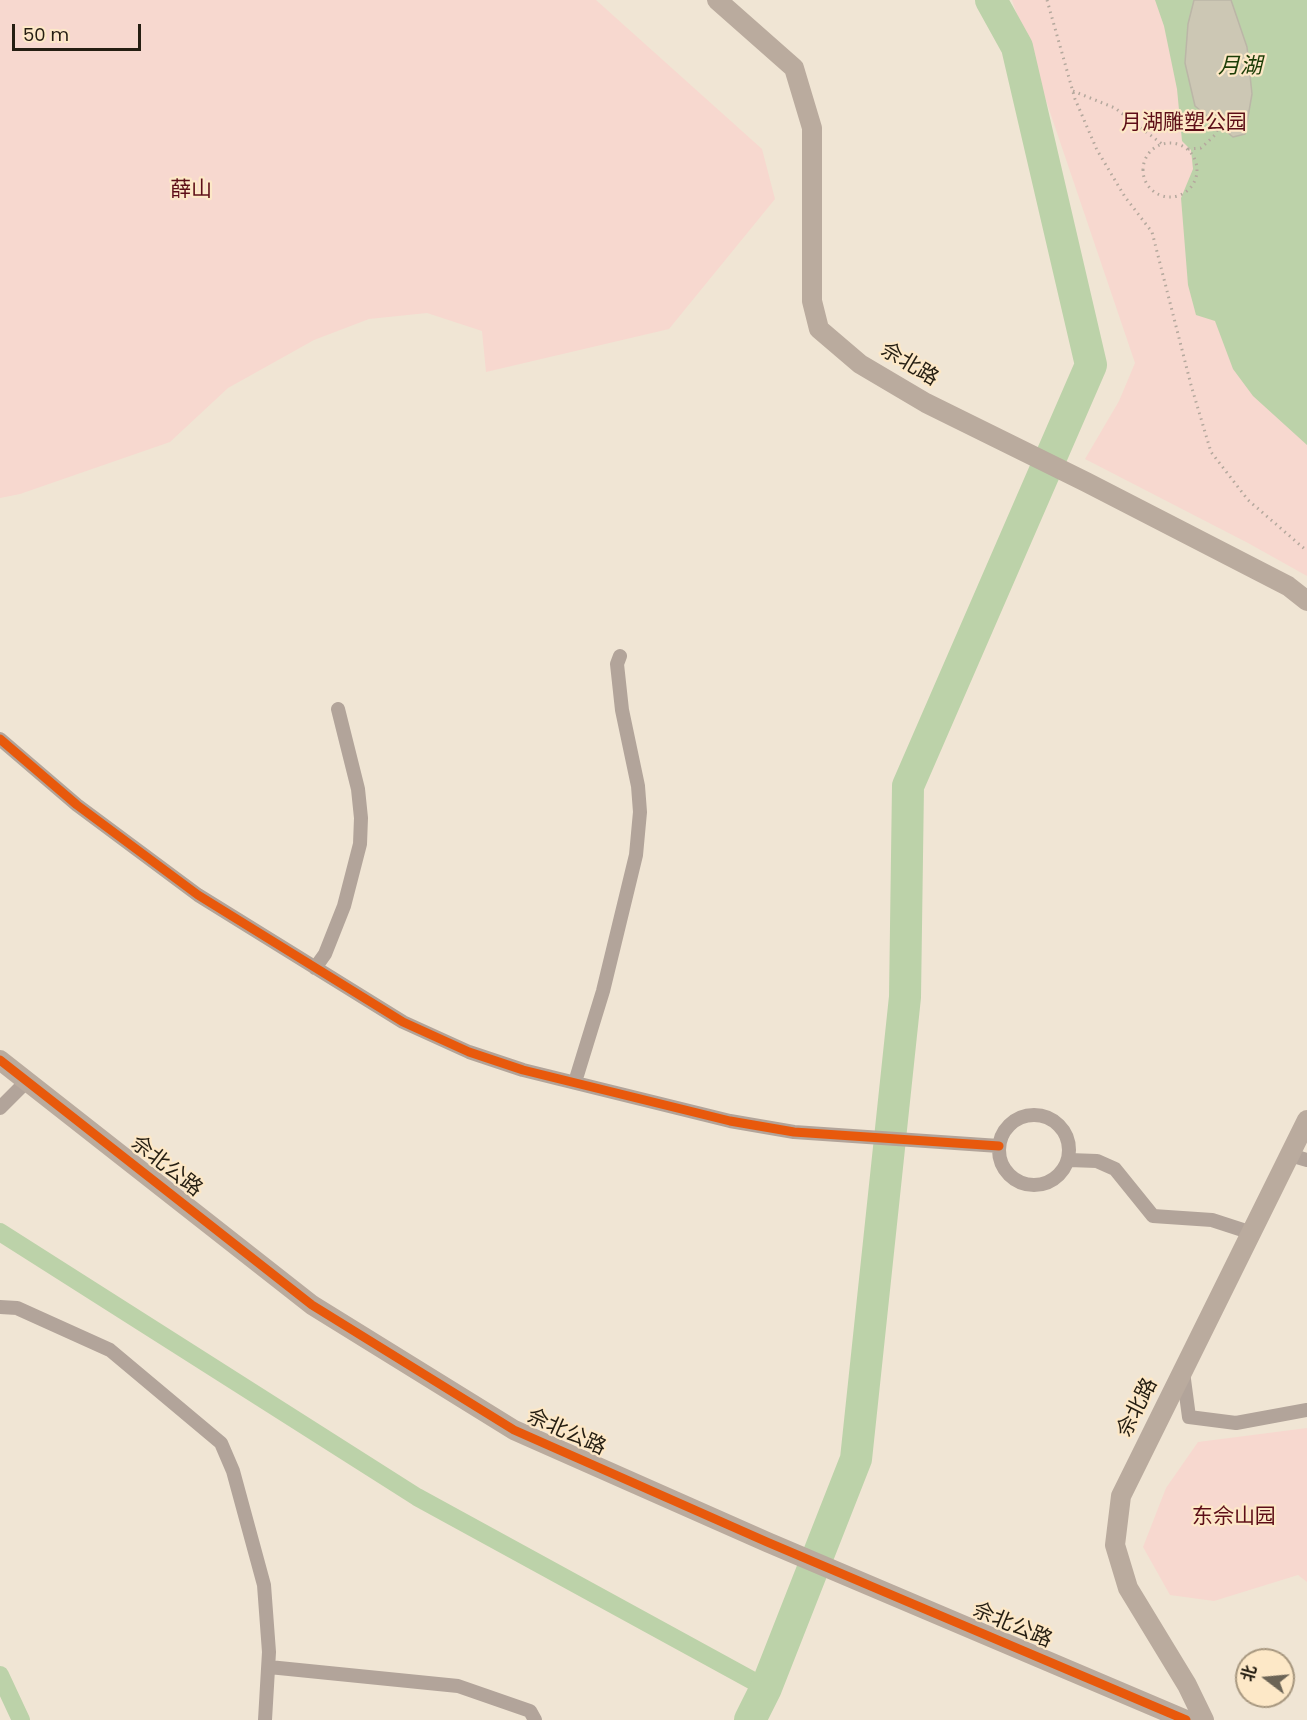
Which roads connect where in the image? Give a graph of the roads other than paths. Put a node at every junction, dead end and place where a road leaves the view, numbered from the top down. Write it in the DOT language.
graph roads {
  1 [pos="717,0"];
  2 [pos="1307,601"];
  3 [pos="620,656"];
  4 [pos="338,709"];
  5 [pos="0,739"];
  6 [pos="315,968"];
  7 [pos="0,1060"];
  8 [pos="27,1081"];
  9 [pos="575,1082"];
  10 [pos="0,1108"];
  11 [pos="1307,1120"];
  12 [pos="999,1146"];
  13 [pos="1298,1158"];
  14 [pos="1069,1160"];
  15 [pos="1252,1233"];
  16 [pos="0,1307"];
  17 [pos="1183,1372"];
  18 [pos="1307,1410"];
  19 [pos="269,1666"];
  20 [pos="265,1720"];
  21 [pos="535,1720"];
  22 [pos="1186,1720"];
  23 [pos="1204,1720"];
  1 -- 2 [label="main road, 佘北路"];
  3 -- 9 [label="street"];
  4 -- 6 [label="street"];
  5 -- 6 [label="street"];
  6 -- 9 [label="street"];
  7 -- 8 [label="main road, 佘北公路"];
  8 -- 10 [label="street"];
  8 -- 22 [label="main road, 佘北公路"];
  9 -- 12 [label="street"];
  11 -- 13 [label="main road, 佘北路"];
  12 -- 14 [label="street"];
  12 -- 14 [label="street"];
  13 -- 15 [label="main road, 佘北路"];
  14 -- 15 [label="street"];
  15 -- 17 [label="main road, 佘北路"];
  16 -- 19 [label="street"];
  17 -- 18 [label="street"];
  17 -- 23 [label="main road, 佘北路"];
  19 -- 20 [label="street"];
  19 -- 21 [label="street"];
}
